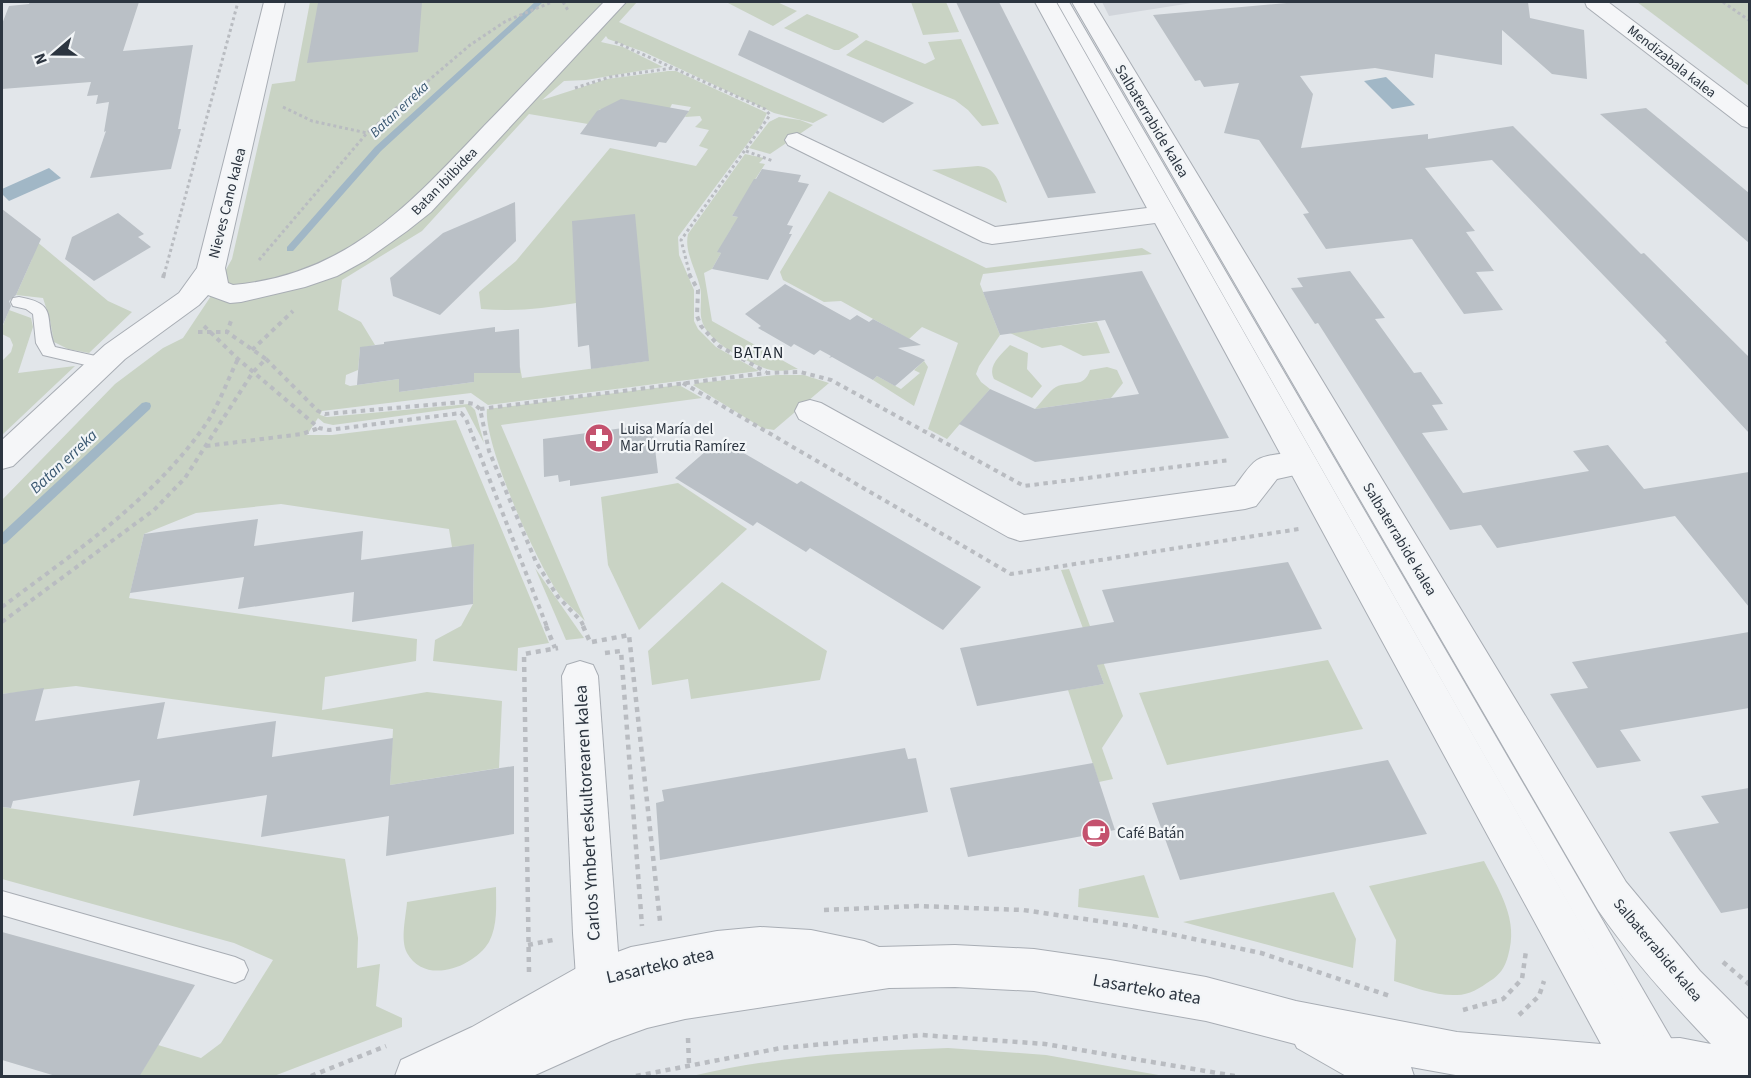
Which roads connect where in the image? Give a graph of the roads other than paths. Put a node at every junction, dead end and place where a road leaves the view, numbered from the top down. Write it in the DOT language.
graph roads {
  1 [pos="274,2"];
  2 [pos="615,2"];
  3 [pos="1045,2"];
  4 [pos="1063,2"];
  5 [pos="1082,2"];
  6 [pos="1595,2"];
  7 [pos="1749,121"];
  8 [pos="797,140"];
  9 [pos="1163,214"];
  10 [pos="211,268"];
  11 [pos="19,302"];
  12 [pos="103,363"];
  13 [pos="810,411"];
  14 [pos="2,458"];
  15 [pos="1302,463"];
  16 [pos="576,653"];
  17 [pos="2,903"];
  18 [pos="889,967"];
  19 [pos="235,970"];
  20 [pos="597,980"];
  21 [pos="603,1022"];
  22 [pos="1296,1023"];
  23 [pos="1749,1053"];
  24 [pos="407,1059"];
  25 [pos="1648,1070"];
  26 [pos="465,1077"];
  27 [pos="1392,1077"];
  28 [pos="1744,1077"];
  1 -- 10 [label="street, Nieves Cano kalea"];
  2 -- 10 [label="street, Batan ibilbidea"];
  3 -- 9 [label="street"];
  4 -- 25 [label="lane, Salbaterrabide kalea"];
  5 -- 23 [label="street, Salbaterrabide kalea"];
  6 -- 7 [label="street, Mendizabala kalea"];
  8 -- 9 [label="street"];
  9 -- 15 [label="street"];
  10 -- 12 [label="street, Nieves Cano kalea"];
  11 -- 12 [label="lane"];
  12 -- 14 [label="street, Nieves Cano kalea"];
  13 -- 15 [label="street"];
  15 -- 25 [label="street"];
  16 -- 20 [label="street, Carlos Ymbert eskultorearen kalea"];
  17 -- 19 [label="lane"];
  18 -- 20 [label="street, Lasarteko atea"];
  18 -- 21 [label="street, Lasarteko atea"];
  18 -- 22 [label="street, Lasarteko atea"];
  20 -- 21 [label="street, Carlos Ymbert eskultorearen kalea"];
  20 -- 24 [label="street, Lasarteko atea"];
  21 -- 26 [label="street, Lasarteko atea"];
  22 -- 25 [label="street, Lasarteko atea"];
  22 -- 27 [label="street, Lasarteko atea"];
  25 -- 28 [label="street, Lasarteko atea"];
}
